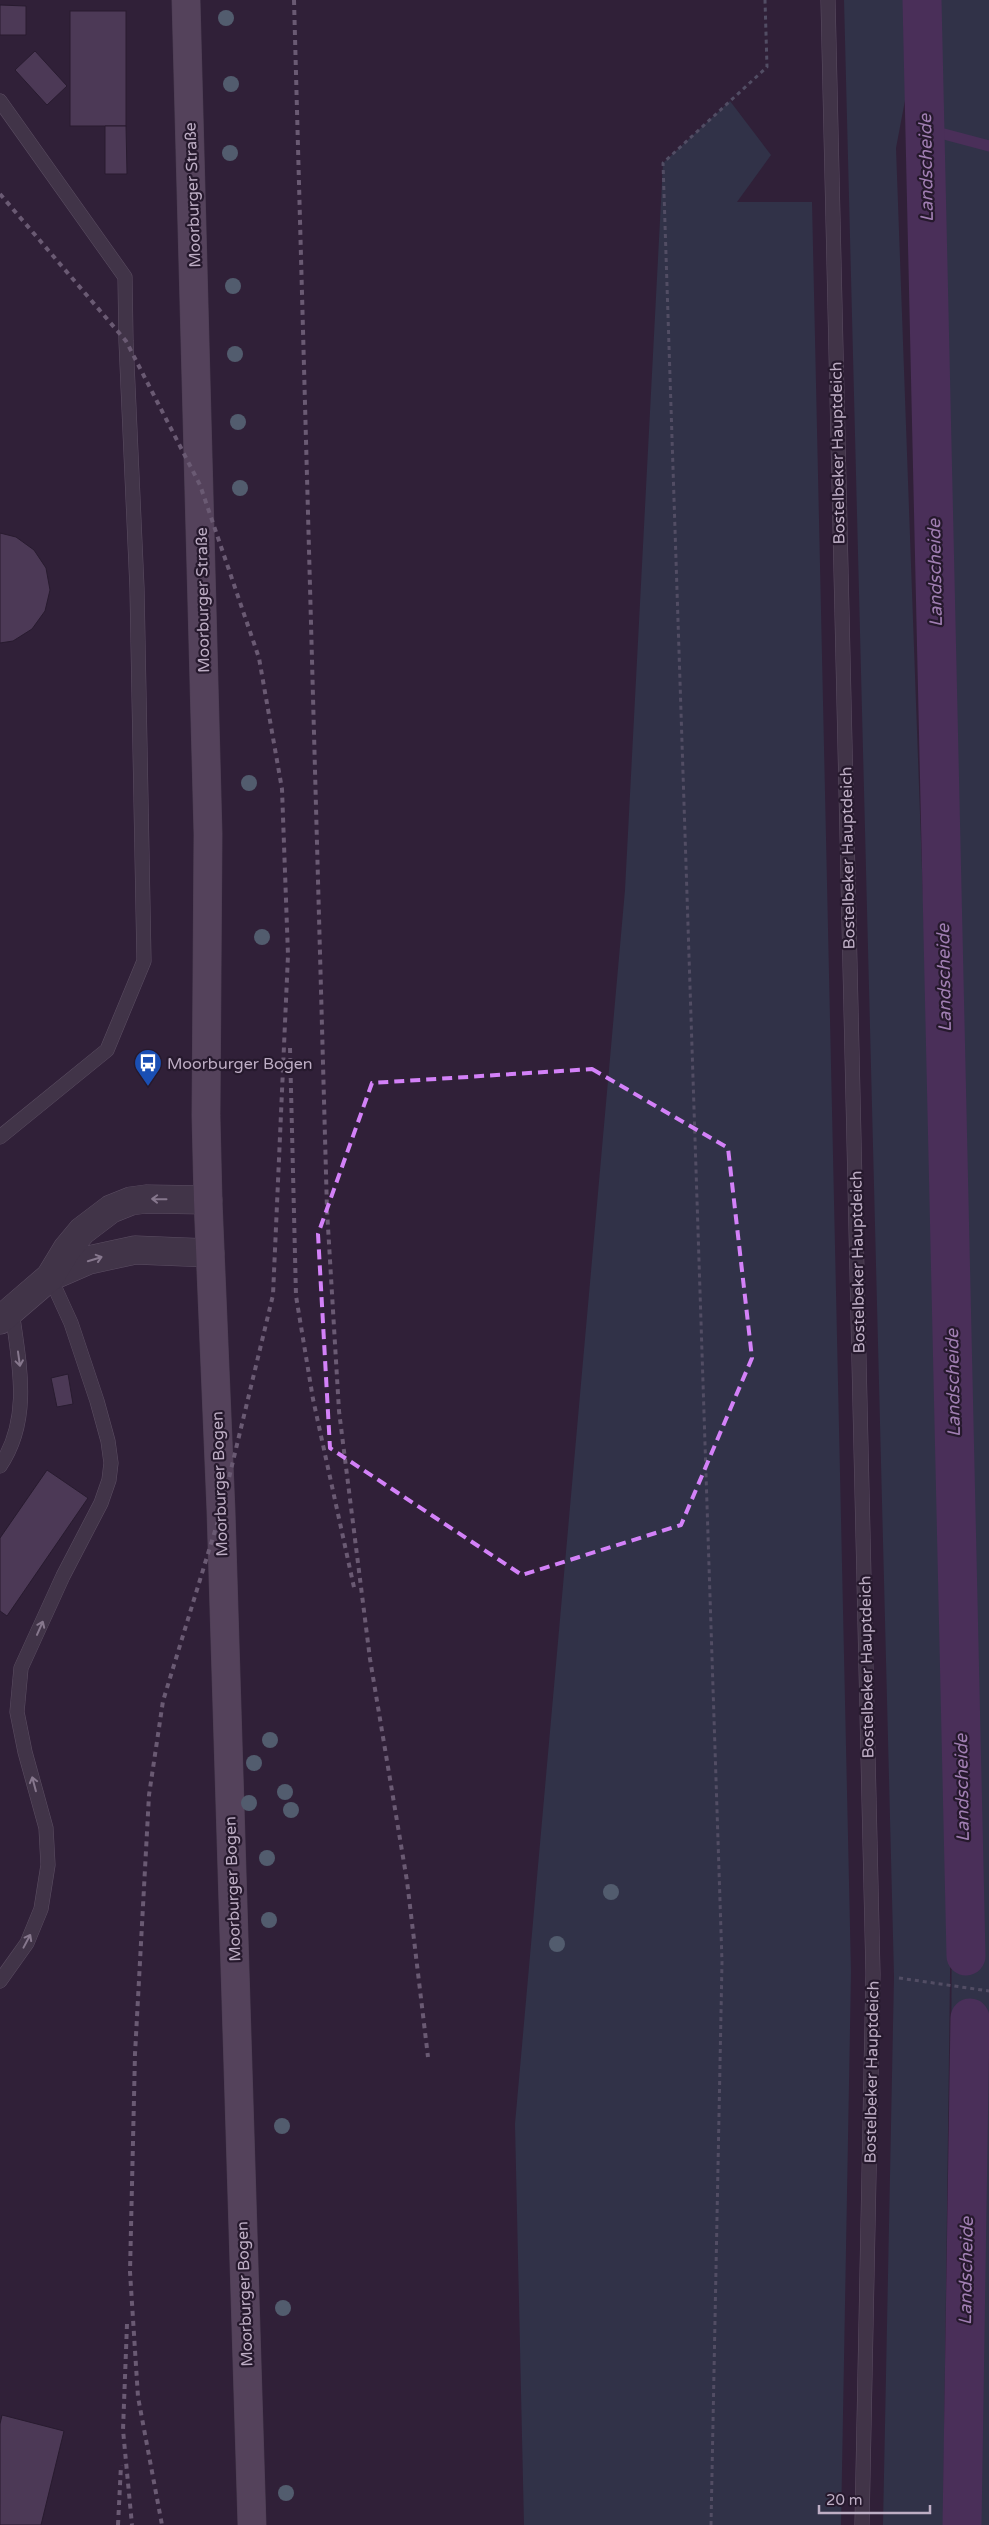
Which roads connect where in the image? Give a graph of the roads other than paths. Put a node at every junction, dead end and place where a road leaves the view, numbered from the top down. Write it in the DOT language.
graph roads {
  1 [pos="186,0"];
  2 [pos="828,0"];
  3 [pos="0,102"];
  4 [pos="0,1138"];
  5 [pos="208,1200"];
  6 [pos="210,1253"];
  7 [pos="50,1277"];
  8 [pos="6,1315"];
  9 [pos="0,1466"];
  10 [pos="0,1982"];
  11 [pos="252,2525"];
  12 [pos="862,2525"];
  1 -- 5 [label="main road, Moorburger Straße"];
  2 -- 12 [label="lane, Bostelbeker Hauptdeich"];
  3 -- 4 [label="lane"];
  5 -- 6 [label="main road, Moorburger Straße"];
  5 -- 7 [label="street, one-way"];
  7 -- 6 [label="street, one-way"];
  6 -- 11 [label="main road, Moorburger Bogen"];
  7 -- 8 [label="street"];
  10 -- 7 [label="lane, one-way"];
  8 -- 9 [label="lane, one-way"];
}
